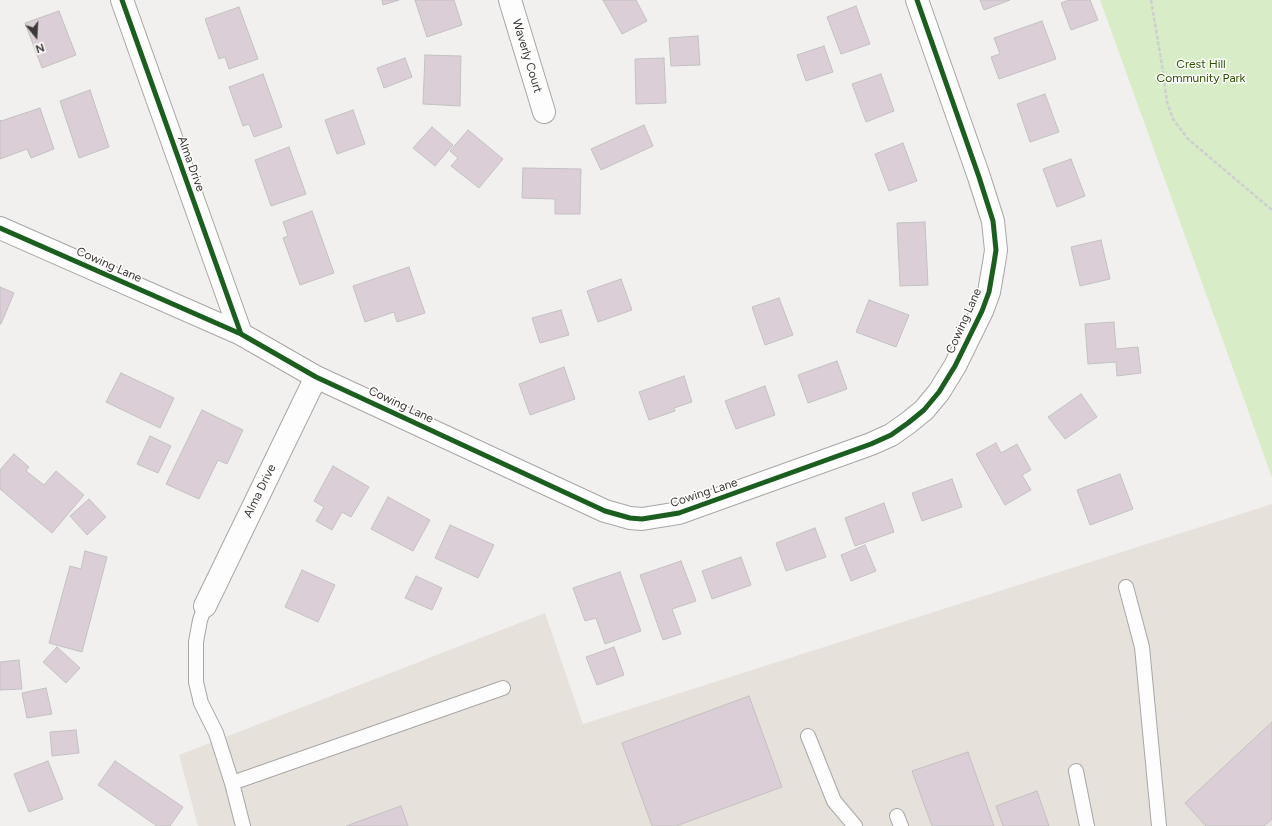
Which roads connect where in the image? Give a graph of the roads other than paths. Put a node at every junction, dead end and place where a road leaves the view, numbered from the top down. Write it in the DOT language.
graph roads {
  1 [pos="122,0"];
  2 [pos="510,0"];
  3 [pos="917,0"];
  4 [pos="544,112"];
  5 [pos="0,228"];
  6 [pos="241,334"];
  7 [pos="316,377"];
  8 [pos="1126,587"];
  9 [pos="205,606"];
  10 [pos="502,688"];
  11 [pos="808,736"];
  12 [pos="1076,771"];
  13 [pos="232,783"];
  14 [pos="243,826"];
  15 [pos="855,826"];
  16 [pos="1087,826"];
  17 [pos="1159,826"];
  1 -- 6 [label="street, Alma Drive"];
  2 -- 4 [label="street, Waverly Court"];
  3 -- 7 [label="street, Cowing Lane"];
  5 -- 6 [label="street, Cowing Lane"];
  6 -- 7 [label="street, Cowing Lane"];
  7 -- 9 [label="street, Alma Drive"];
  8 -- 17 [label="lane"];
  9 -- 13 [label="lane"];
  10 -- 13 [label="lane"];
  11 -- 15 [label="lane"];
  12 -- 16 [label="lane"];
  13 -- 14 [label="lane"];
}
